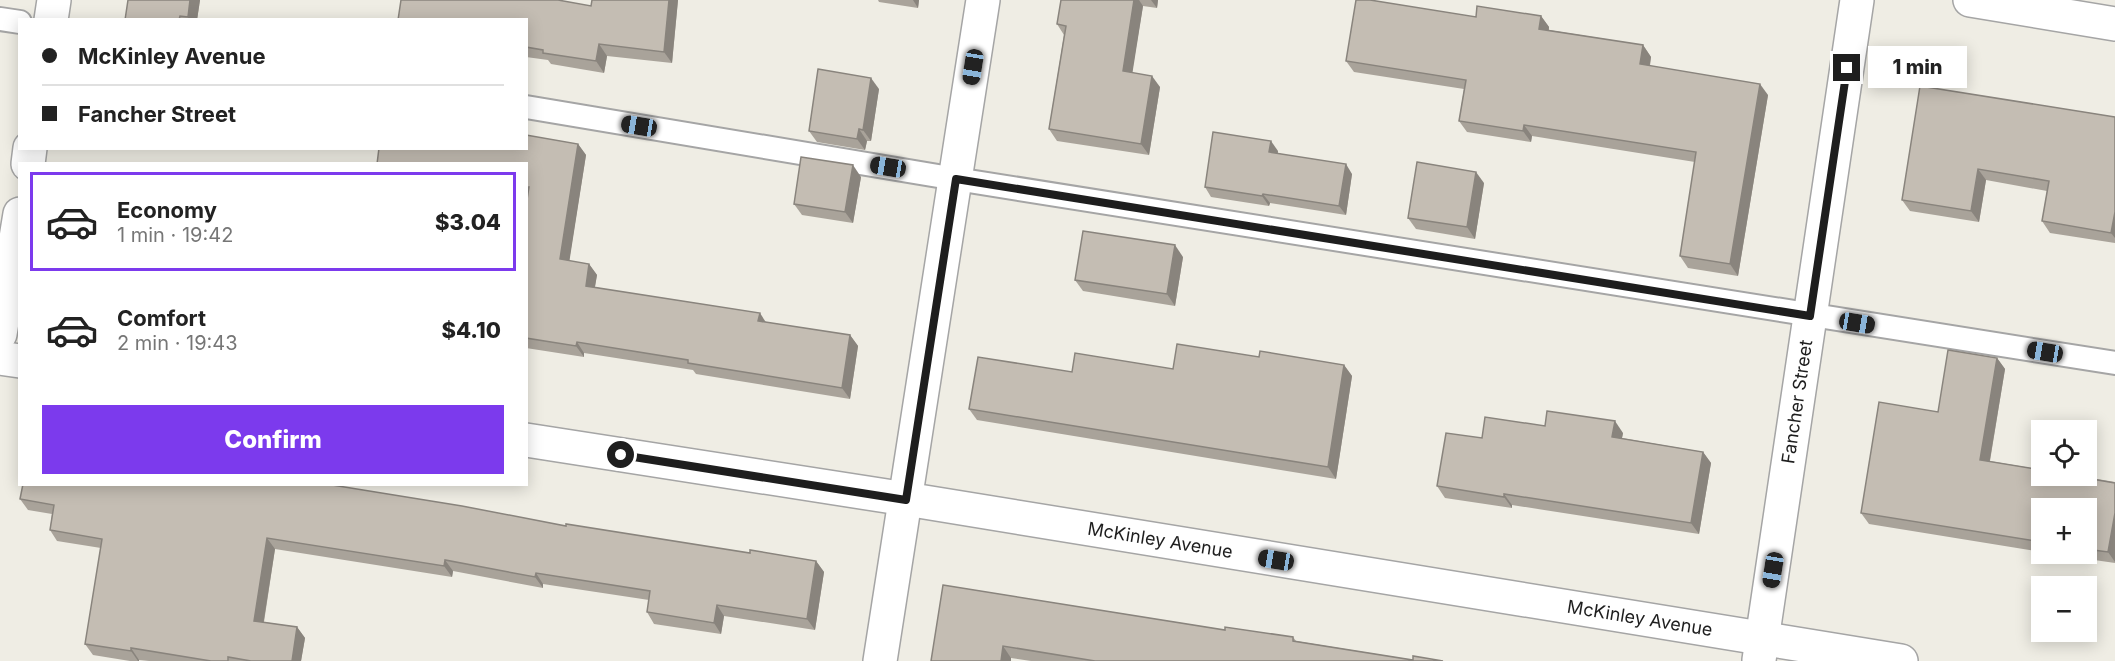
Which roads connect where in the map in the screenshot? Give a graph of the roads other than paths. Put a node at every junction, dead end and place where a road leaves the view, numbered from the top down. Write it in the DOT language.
graph roads {
  1 [pos="54,0"];
  2 [pos="983,0"];
  3 [pos="1857,0"];
  4 [pos="1970,0"];
  5 [pos="51,18"];
  6 [pos="0,19"];
  7 [pos="18,22"];
  8 [pos="2115,24"];
  9 [pos="528,107"];
  10 [pos="956,179"];
  11 [pos="18,226"];
  12 [pos="1810,316"];
  13 [pos="0,334"];
  14 [pos="0,358"];
  15 [pos="18,361"];
  16 [pos="2115,363"];
  17 [pos="528,440"];
  18 [pos="906,500"];
  19 [pos="1761,650"];
  20 [pos="880,661"];
  21 [pos="1901,661"];
  1 -- 5 [label="street"];
  2 -- 10 [label="street"];
  3 -- 12 [label="street, Fancher Street"];
  4 -- 8 [label="street"];
  6 -- 7 [label="lane"];
  9 -- 10 [label="lane"];
  10 -- 12 [label="lane"];
  10 -- 18 [label="street"];
  11 -- 13 [label="street"];
  12 -- 16 [label="lane"];
  12 -- 19 [label="street, Fancher Street"];
  14 -- 15 [label="street"];
  17 -- 18 [label="street, McKinley Avenue"];
  18 -- 19 [label="street, McKinley Avenue"];
  18 -- 20 [label="street"];
  19 -- 21 [label="street, McKinley Avenue"];
}
